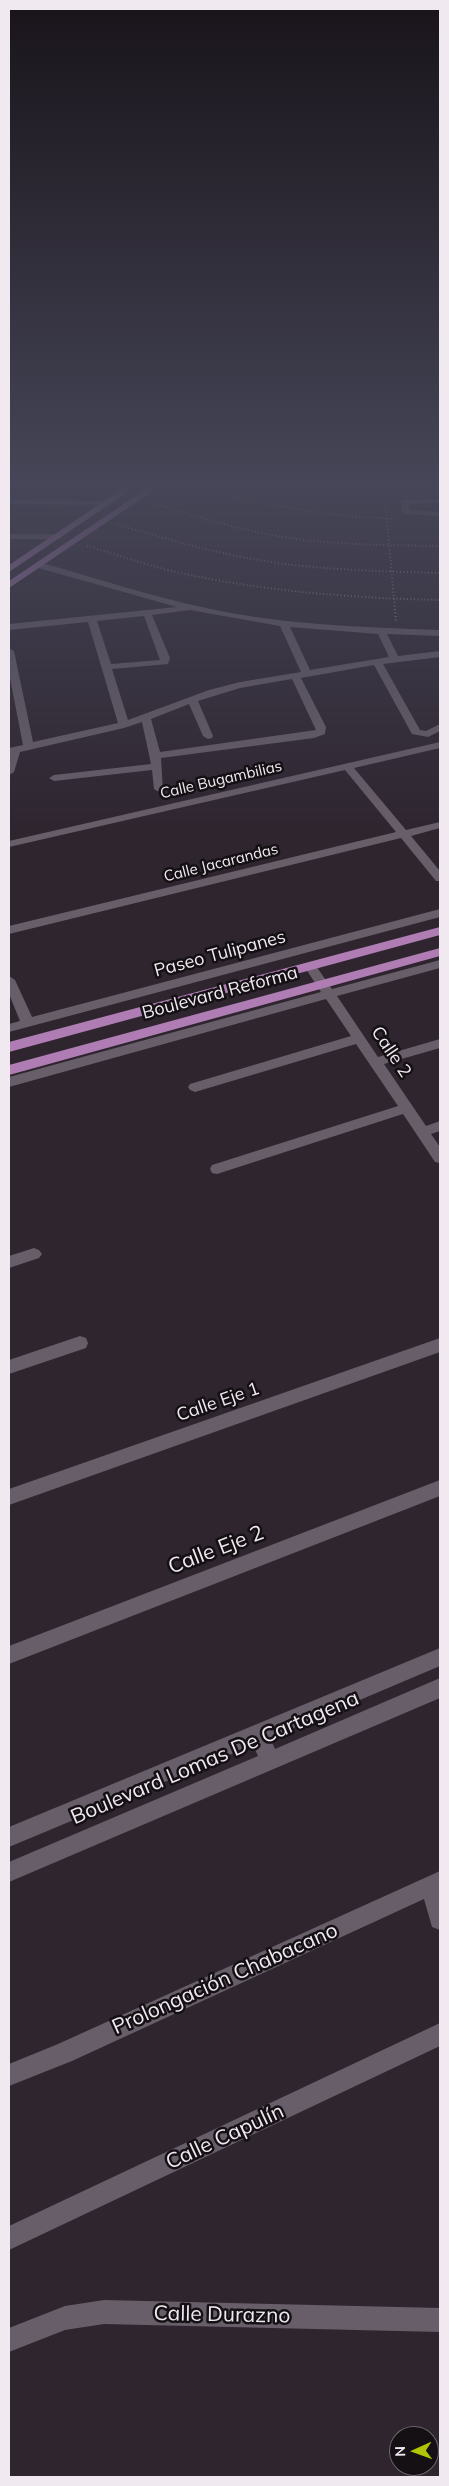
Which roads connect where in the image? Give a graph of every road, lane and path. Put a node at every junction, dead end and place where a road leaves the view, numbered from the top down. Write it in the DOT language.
graph roads {
  1 [pos="176,603"];
  2 [pos="394,603"];
  3 [pos="194,608"];
  4 [pos="147,613"];
  5 [pos="92,618"];
  6 [pos="284,624"];
  7 [pos="9,627"];
  8 [pos="381,631"];
  9 [pos="397,632"];
  10 [pos="440,633"];
  11 [pos="9,651"];
  12 [pos="438,656"];
  13 [pos="395,659"];
  14 [pos="377,662"];
  15 [pos="106,668"];
  16 [pos="307,674"];
  17 [pos="295,676"];
  18 [pos="193,701"];
  19 [pos="146,719"];
  20 [pos="124,725"];
  21 [pos="440,727"];
  22 [pos="208,736"];
  23 [pos="440,745"];
  24 [pos="29,746"];
  25 [pos="12,751"];
  26 [pos="157,761"];
  27 [pos="348,767"];
  28 [pos="9,772"];
  29 [pos="54,778"];
  30 [pos="159,789"];
  31 [pos="440,824"];
  32 [pos="404,833"];
  33 [pos="9,844"];
  34 [pos="440,878"];
  35 [pos="440,914"];
  36 [pos="9,930"];
  37 [pos="440,931"];
  38 [pos="440,952"];
  39 [pos="440,964"];
  40 [pos="310,966"];
  41 [pos="9,980"];
  42 [pos="327,989"];
  43 [pos="28,1023"];
  44 [pos="9,1028"];
  45 [pos="360,1038"];
  46 [pos="440,1043"];
  47 [pos="9,1047"];
  48 [pos="376,1062"];
  49 [pos="9,1070"];
  50 [pos="9,1082"];
  51 [pos="195,1088"];
  52 [pos="407,1108"];
  53 [pos="440,1126"];
  54 [pos="422,1132"];
  55 [pos="440,1158"];
  56 [pos="217,1169"];
  57 [pos="34,1254"];
  58 [pos="9,1262"];
  59 [pos="80,1343"];
  60 [pos="440,1345"];
  61 [pos="9,1367"];
  62 [pos="440,1488"];
  63 [pos="9,1497"];
  64 [pos="9,1655"];
  65 [pos="440,1657"];
  66 [pos="440,1688"];
  67 [pos="258,1733"];
  68 [pos="270,1760"];
  69 [pos="9,1837"];
  70 [pos="9,1872"];
  71 [pos="435,1884"];
  72 [pos="440,1919"];
  73 [pos="440,2034"];
  74 [pos="9,2075"];
  75 [pos="9,2238"];
  76 [pos="440,2320"];
  77 [pos="9,2340"];
  1 -- 3 [label="street"];
  2 -- 9 [label="path"];
  3 -- 4 [label="street"];
  3 -- 6 [label="street"];
  4 -- 5 [label="street"];
  4 -- 15 [label="street"];
  5 -- 7 [label="street"];
  5 -- 15 [label="street"];
  6 -- 8 [label="street"];
  6 -- 16 [label="street"];
  8 -- 9 [label="street"];
  8 -- 13 [label="street"];
  9 -- 10 [label="street"];
  11 -- 24 [label="street"];
  12 -- 13 [label="street"];
  13 -- 14 [label="street"];
  14 -- 16 [label="street"];
  14 -- 21 [label="street"];
  15 -- 20 [label="street"];
  16 -- 17 [label="street"];
  17 -- 18 [label="street"];
  17 -- 26 [label="street"];
  18 -- 19 [label="street"];
  18 -- 22 [label="street"];
  19 -- 20 [label="street"];
  19 -- 26 [label="street"];
  20 -- 24 [label="street"];
  23 -- 27 [label="street, Calle Bugambilias"];
  24 -- 25 [label="street"];
  25 -- 28 [label="street"];
  26 -- 29 [label="street"];
  26 -- 30 [label="street"];
  27 -- 32 [label="street"];
  27 -- 33 [label="street, Calle Bugambilias"];
  31 -- 32 [label="street, Calle Jacarandas"];
  32 -- 34 [label="street"];
  32 -- 36 [label="street, Calle Jacarandas"];
  35 -- 43 [label="street, Paseo Tulipanes"];
  37 -- 40 [label="main road, Boulevard Reforma"];
  38 -- 42 [label="main road, Boulevard Reforma"];
  39 -- 42 [label="street"];
  40 -- 42 [label="street, Calle 2"];
  40 -- 47 [label="main road, Boulevard Reforma"];
  41 -- 43 [label="street"];
  42 -- 45 [label="street, Calle 2"];
  42 -- 49 [label="main road, Boulevard Reforma"];
  42 -- 50 [label="street"];
  43 -- 44 [label="street, Paseo Tulipanes"];
  45 -- 48 [label="street, Calle 2"];
  45 -- 51 [label="street"];
  46 -- 48 [label="street"];
  48 -- 52 [label="street, Calle 2"];
  52 -- 54 [label="street, Calle 2"];
  52 -- 56 [label="street"];
  53 -- 54 [label="street"];
  54 -- 55 [label="street, Calle 2"];
  57 -- 58 [label="street"];
  59 -- 61 [label="street"];
  60 -- 63 [label="street, Calle Eje 1"];
  62 -- 64 [label="street, Calle Eje 2"];
  65 -- 67 [label="street, Boulevard Lomas De Cartagena"];
  66 -- 68 [label="street, Boulevard Lomas De Cartagena"];
  67 -- 68 [label="street"];
  67 -- 69 [label="street, Boulevard Lomas De Cartagena"];
  68 -- 70 [label="street, Boulevard Lomas De Cartagena"];
  71 -- 72 [label="street"];
  71 -- 74 [label="street, Prolongación Chabacano"];
  73 -- 75 [label="street, Calle Capulín"];
  76 -- 77 [label="street, Calle Durazno"];
}
